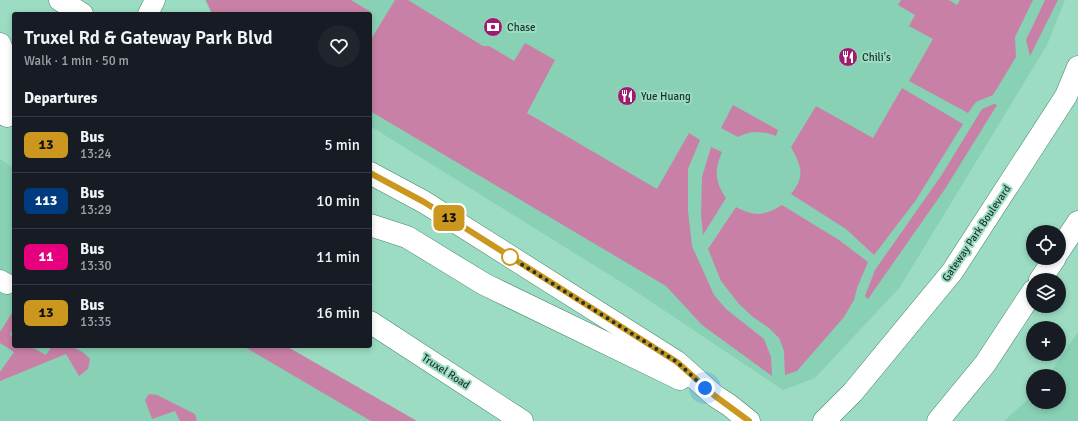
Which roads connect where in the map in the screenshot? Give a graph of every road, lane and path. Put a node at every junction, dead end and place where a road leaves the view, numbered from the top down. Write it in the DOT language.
graph roads {
  1 [pos="60,0"];
  2 [pos="155,0"];
  3 [pos="79,12"];
  4 [pos="149,12"];
  5 [pos="0,44"];
  6 [pos="1078,67"];
  7 [pos="9,115"];
  8 [pos="372,174"];
  9 [pos="1078,222"];
  10 [pos="372,226"];
  11 [pos="1066,240"];
  12 [pos="1026,301"];
  13 [pos="372,323"];
  14 [pos="715,396"];
  15 [pos="522,421"];
  16 [pos="749,421"];
  17 [pos="824,421"];
  18 [pos="938,421"];
  1 -- 3 [label="main road"];
  2 -- 4 [label="lane"];
  5 -- 7 [label="main road"];
  6 -- 17 [label="main road, Gateway Park Boulevard"];
  8 -- 14 [label="main road"];
  9 -- 11 [label="main road"];
  10 -- 14 [label="main road"];
  12 -- 18 [label="main road"];
  13 -- 15 [label="main road, Truxel Road"];
  14 -- 16 [label="main road"];
}
